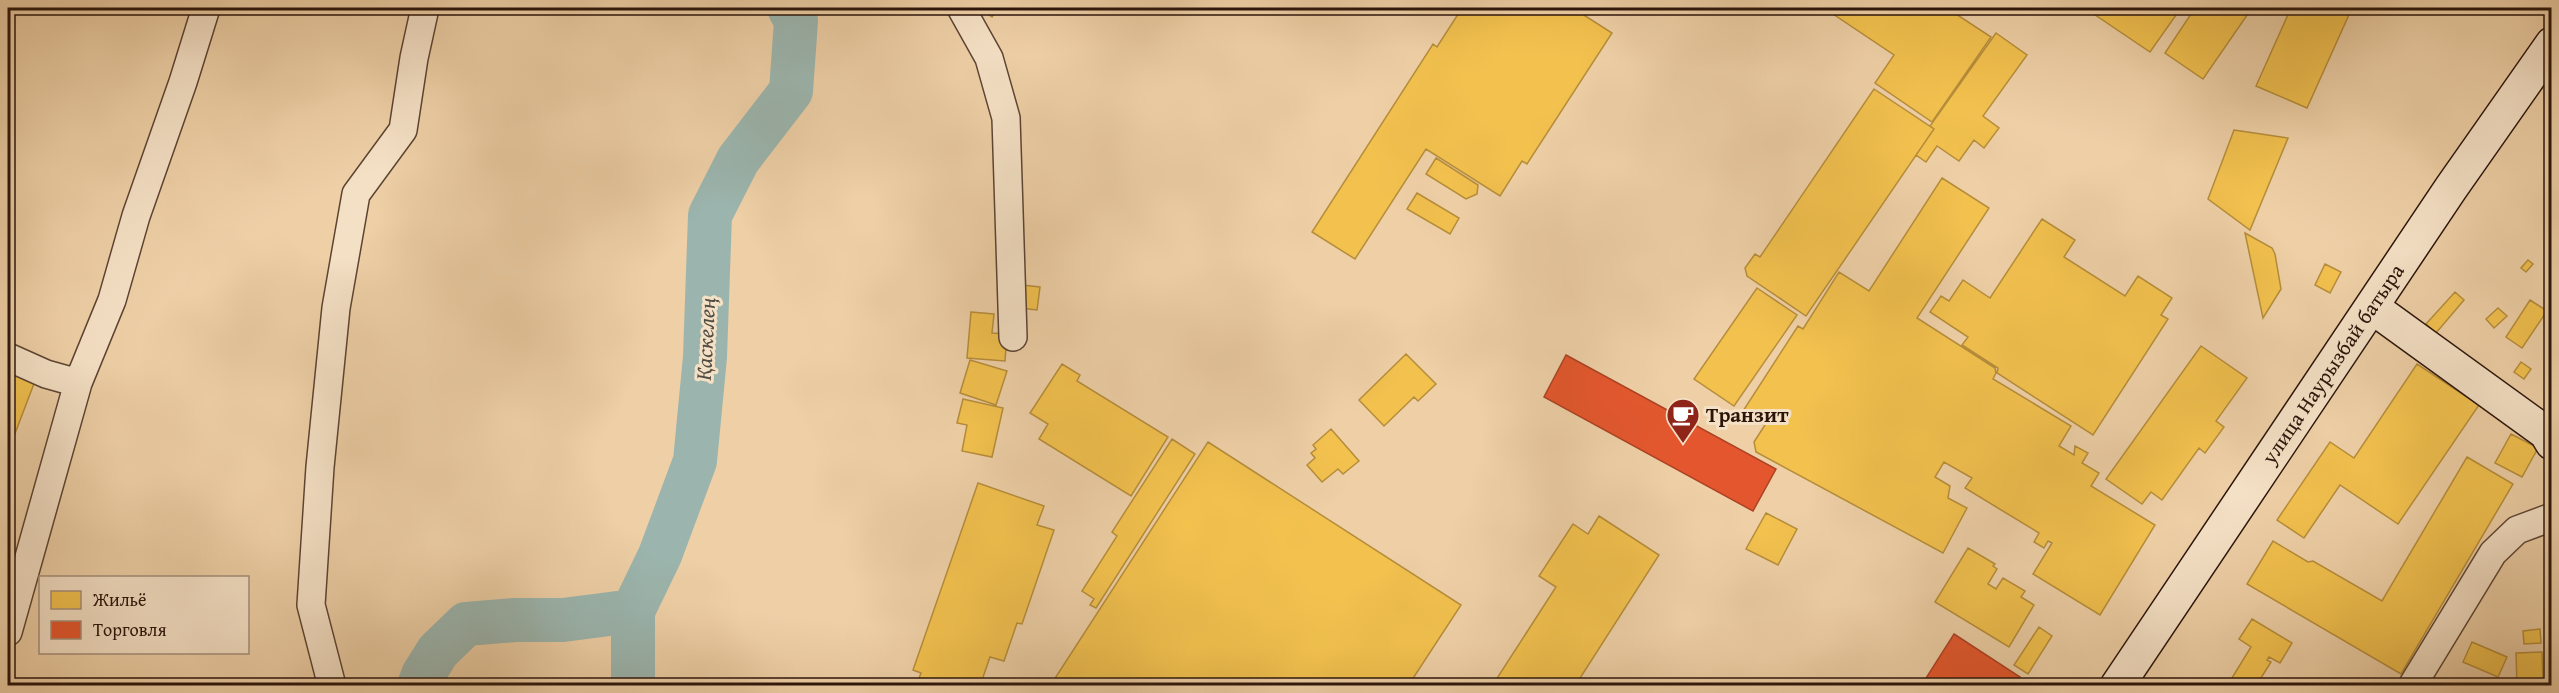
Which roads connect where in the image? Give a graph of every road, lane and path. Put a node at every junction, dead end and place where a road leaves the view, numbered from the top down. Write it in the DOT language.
graph roads {
  1 [pos="206,8"];
  2 [pos="425,8"];
  3 [pos="961,8"];
  4 [pos="2552,44"];
  5 [pos="2372,307"];
  6 [pos="1013,337"];
  7 [pos="8,357"];
  8 [pos="78,383"];
  9 [pos="2552,443"];
  10 [pos="2552,517"];
  11 [pos="8,632"];
  12 [pos="332,686"];
  13 [pos="2117,686"];
  14 [pos="2412,686"];
  1 -- 8 [label="street"];
  2 -- 12 [label="street"];
  3 -- 6 [label="street"];
  4 -- 5 [label="main road, улица Наурызбай батыра"];
  5 -- 9 [label="main road"];
  5 -- 13 [label="main road, улица Наурызбай батыра"];
  7 -- 8 [label="street"];
  8 -- 11 [label="street"];
  10 -- 14 [label="street"];
}
